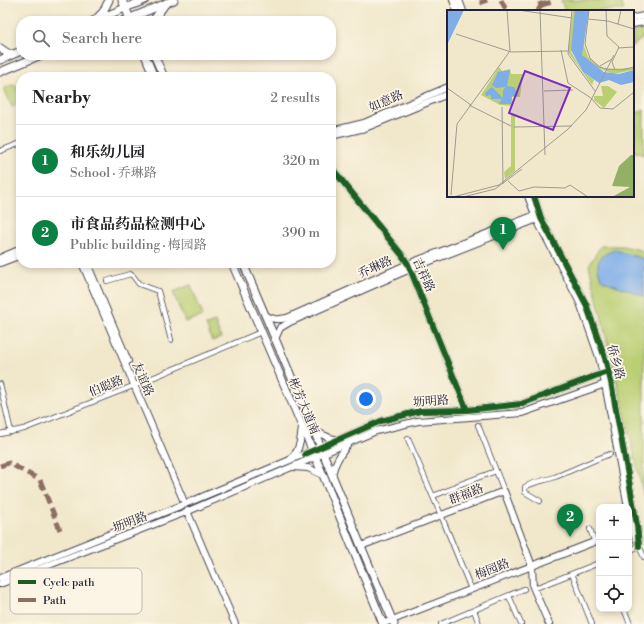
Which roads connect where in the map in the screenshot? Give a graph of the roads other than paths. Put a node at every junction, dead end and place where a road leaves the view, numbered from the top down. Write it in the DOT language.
graph roads {
  1 [pos="109,0"];
  2 [pos="122,0"];
  3 [pos="145,0"];
  4 [pos="174,0"];
  5 [pos="453,0"];
  6 [pos="458,0"];
  7 [pos="135,2"];
  8 [pos="166,3"];
  9 [pos="125,8"];
  10 [pos="458,10"];
  11 [pos="463,10"];
  12 [pos="98,16"];
  13 [pos="104,16"];
  14 [pos="127,16"];
  15 [pos="138,16"];
  16 [pos="142,16"];
  17 [pos="156,16"];
  18 [pos="644,16"];
  19 [pos="634,18"];
  20 [pos="644,22"];
  21 [pos="634,24"];
  22 [pos="0,48"];
  23 [pos="16,53"];
  24 [pos="13,54"];
  25 [pos="0,60"];
  26 [pos="29,60"];
  27 [pos="146,60"];
  28 [pos="156,60"];
  29 [pos="0,72"];
  30 [pos="152,72"];
  31 [pos="162,72"];
  32 [pos="447,87"];
  33 [pos="447,94"];
  34 [pos="336,130"];
  35 [pos="336,135"];
  36 [pos="16,145"];
  37 [pos="0,151"];
  38 [pos="336,173"];
  39 [pos="528,197"];
  40 [pos="534,197"];
  41 [pos="538,216"];
  42 [pos="16,251"];
  43 [pos="16,257"];
  44 [pos="0,258"];
  45 [pos="0,263"];
  46 [pos="409,267"];
  47 [pos="84,268"];
  48 [pos="89,268"];
  49 [pos="234,268"];
  50 [pos="245,268"];
  51 [pos="107,281"];
  52 [pos="265,315"];
  53 [pos="288,320"];
  54 [pos="261,332"];
  55 [pos="275,339"];
  56 [pos="171,340"];
  57 [pos="605,373"];
  58 [pos="608,383"];
  59 [pos="0,384"];
  60 [pos="136,385"];
  61 [pos="467,410"];
  62 [pos="478,425"];
  63 [pos="302,428"];
  64 [pos="313,428"];
  65 [pos="11,432"];
  66 [pos="0,434"];
  67 [pos="408,439"];
  68 [pos="338,440"];
  69 [pos="350,443"];
  70 [pos="322,450"];
  71 [pos="610,454"];
  72 [pos="310,455"];
  73 [pos="290,464"];
  74 [pos="496,470"];
  75 [pos="323,475"];
  76 [pos="332,475"];
  77 [pos="504,491"];
  78 [pos="433,496"];
  79 [pos="540,501"];
  80 [pos="186,503"];
  81 [pos="628,504"];
  82 [pos="628,504"];
  83 [pos="187,511"];
  84 [pos="441,515"];
  85 [pos="632,527"];
  86 [pos="590,529"];
  87 [pos="596,538"];
  88 [pos="596,540"];
  89 [pos="361,546"];
  90 [pos="637,547"];
  91 [pos="632,550"];
  92 [pos="644,557"];
  93 [pos="596,565"];
  94 [pos="532,566"];
  95 [pos="25,568"];
  96 [pos="41,568"];
  97 [pos="10,574"];
  98 [pos="573,576"];
  99 [pos="0,578"];
  100 [pos="10,580"];
  101 [pos="0,584"];
  102 [pos="538,587"];
  103 [pos="471,589"];
  104 [pos="524,589"];
  105 [pos="509,596"];
  106 [pos="474,610"];
  107 [pos="625,612"];
  108 [pos="393,622"];
  109 [pos="235,624"];
  110 [pos="382,624"];
  111 [pos="441,624"];
  112 [pos="479,624"];
  113 [pos="521,624"];
  114 [pos="549,624"];
  115 [pos="592,624"];
  116 [pos="630,624"];
  1 -- 12 [label="main road"];
  2 -- 9 [label="main road"];
  3 -- 7 [label="main road"];
  4 -- 8 [label="main road"];
  5 -- 10 [label="street"];
  6 -- 11 [label="street"];
  7 -- 9 [label="main road"];
  7 -- 15 [label="main road"];
  8 -- 16 [label="main road"];
  8 -- 17 [label="main road"];
  9 -- 13 [label="main road"];
  9 -- 14 [label="main road"];
  18 -- 19 [label="street"];
  20 -- 21 [label="street"];
  22 -- 24 [label="main road"];
  23 -- 24 [label="main road"];
  24 -- 25 [label="main road"];
  26 -- 29 [label="main road"];
  27 -- 30 [label="main road"];
  28 -- 31 [label="main road"];
  32 -- 34 [label="street, 如意路"];
  33 -- 35 [label="street, 如意路"];
  36 -- 37 [label="street"];
  38 -- 46 [label="street, 吉祥路"];
  39 -- 41 [label="street, 侨乡路"];
  40 -- 41 [label="street, 侨乡路"];
  41 -- 46 [label="street, 乔琳路"];
  41 -- 57 [label="street, 侨乡路"];
  42 -- 44 [label="street"];
  43 -- 45 [label="street"];
  46 -- 53 [label="street, 乔琳路"];
  46 -- 61 [label="street, 吉祥路"];
  47 -- 60 [label="street, 友谊路"];
  48 -- 60 [label="street, 友谊路"];
  49 -- 54 [label="main road, 彬芳大道南"];
  50 -- 52 [label="main road, 彬芳大道南"];
  51 -- 56 [label="street"];
  52 -- 53 [label="street"];
  52 -- 55 [label="main road, 彬芳大道南"];
  53 -- 55 [label="street"];
  54 -- 60 [label="street, 伯聪路"];
  54 -- 63 [label="main road, 彬芳大道南"];
  55 -- 64 [label="main road, 彬芳大道南"];
  57 -- 58 [label="street, 侨乡路"];
  57 -- 61 [label="street, 坜明路"];
  58 -- 69 [label="street, 坜明路"];
  58 -- 81 [label="street, 侨乡路"];
  58 -- 82 [label="street, 侨乡路"];
  59 -- 65 [label="street"];
  60 -- 65 [label="street, 伯聪路"];
  60 -- 80 [label="street, 友谊路"];
  61 -- 68 [label="street, 坜明路"];
  62 -- 74 [label="street"];
  63 -- 72 [label="main road, 彬芳大道南"];
  63 -- 73 [label="street"];
  64 -- 68 [label="street"];
  64 -- 70 [label="main road, 彬芳大道南"];
  65 -- 66 [label="street, 伯聪路"];
  67 -- 78 [label="street"];
  68 -- 70 [label="street, 坜明路"];
  69 -- 70 [label="street, 坜明路"];
  69 -- 76 [label="street"];
  70 -- 72 [label="street, 坜明路"];
  70 -- 76 [label="main road, 彬芳大道南"];
  71 -- 79 [label="street"];
  72 -- 73 [label="street, 坜明路"];
  72 -- 75 [label="main road, 彬芳大道南"];
  73 -- 75 [label="street"];
  73 -- 80 [label="street, 坜明路"];
  73 -- 83 [label="street, 坜明路"];
  74 -- 77 [label="street"];
  74 -- 78 [label="street"];
  75 -- 110 [label="main road, 彬芳大道南"];
  76 -- 89 [label="main road, 彬芳大道南"];
  77 -- 84 [label="street, 群福路"];
  77 -- 94 [label="street"];
  78 -- 84 [label="street"];
  80 -- 95 [label="street, 坜明路"];
  83 -- 96 [label="street, 坜明路"];
  83 -- 109 [label="street"];
  84 -- 89 [label="street, 群福路"];
  84 -- 103 [label="street"];
  85 -- 90 [label="street, 侨乡路"];
  86 -- 87 [label="street"];
  88 -- 94 [label="street, 梅园路"];
  89 -- 108 [label="main road, 彬芳大道南"];
  90 -- 91 [label="street"];
  90 -- 92 [label="street"];
  93 -- 102 [label="street"];
  94 -- 103 [label="street, 梅园路"];
  94 -- 114 [label="street"];
  97 -- 99 [label="street, 坜明路"];
  98 -- 115 [label="street"];
  100 -- 101 [label="street, 坜明路"];
  103 -- 108 [label="street, 梅园路"];
  104 -- 105 [label="street"];
  105 -- 106 [label="street"];
  105 -- 113 [label="street"];
  106 -- 111 [label="street"];
  106 -- 112 [label="street"];
  107 -- 116 [label="street"];
  108 -- 110 [label="street, 梅园路"];
}
